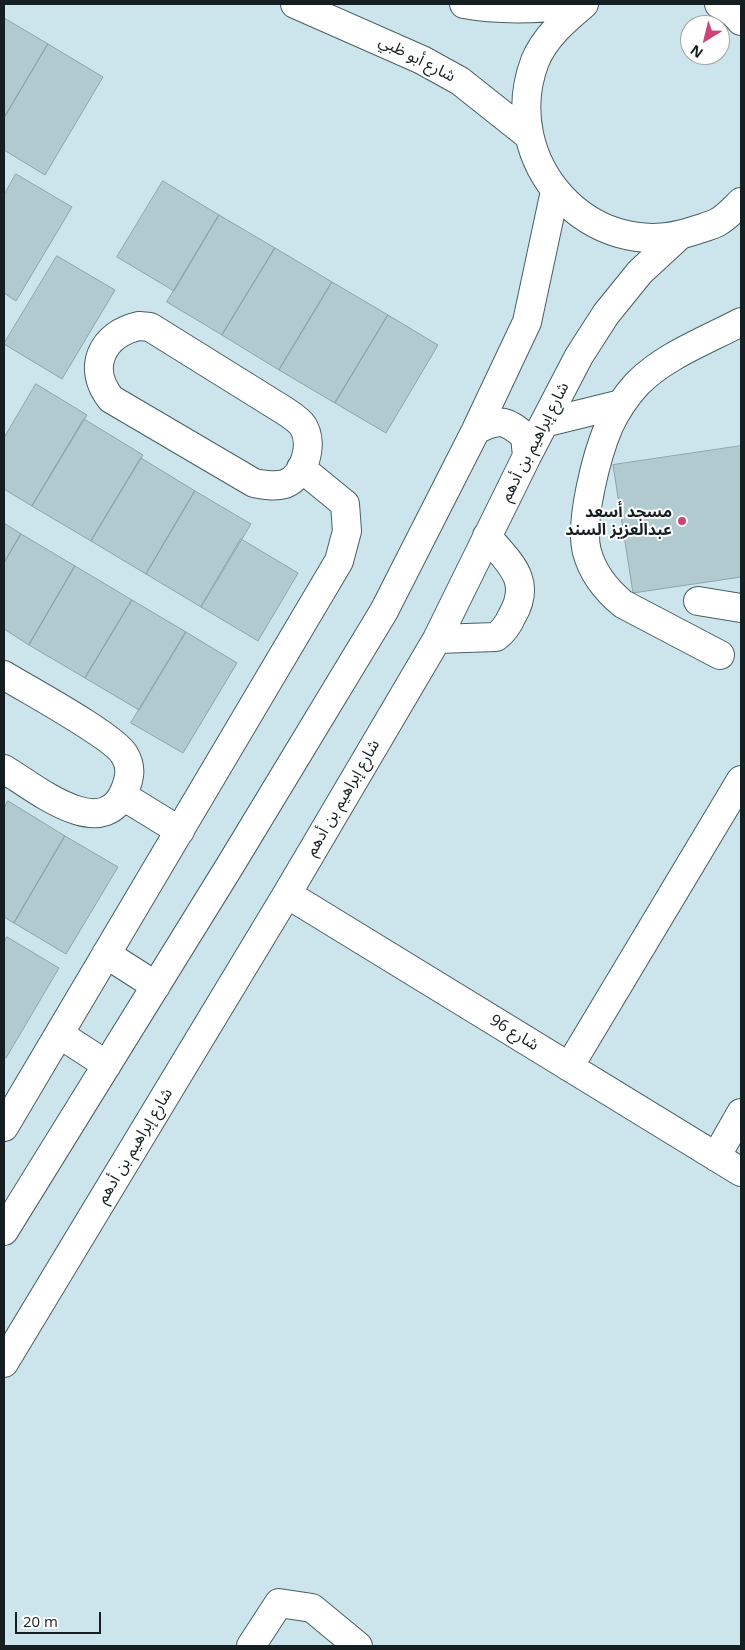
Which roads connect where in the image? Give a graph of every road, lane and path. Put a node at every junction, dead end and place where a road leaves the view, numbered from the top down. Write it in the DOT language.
graph roads {
  1 [pos="295,4"];
  2 [pos="464,4"];
  3 [pos="582,4"];
  4 [pos="719,4"];
  5 [pos="741,21"];
  6 [pos="528,135"];
  7 [pos="555,191"];
  8 [pos="741,202"];
  9 [pos="730,219"];
  10 [pos="679,236"];
  11 [pos="741,322"];
  12 [pos="621,404"];
  13 [pos="544,423"];
  14 [pos="476,430"];
  15 [pos="527,456"];
  16 [pos="301,468"];
  17 [pos="487,536"];
  18 [pos="698,601"];
  19 [pos="741,608"];
  20 [pos="436,639"];
  21 [pos="720,655"];
  22 [pos="4,675"];
  23 [pos="4,769"];
  24 [pos="741,780"];
  25 [pos="123,796"];
  26 [pos="180,831"];
  27 [pos="287,894"];
  28 [pos="106,954"];
  29 [pos="156,986"];
  30 [pos="59,1034"];
  31 [pos="107,1065"];
  32 [pos="569,1067"];
  33 [pos="741,1114"];
  34 [pos="4,1128"];
  35 [pos="716,1157"];
  36 [pos="741,1172"];
  37 [pos="4,1230"];
  38 [pos="37,1310"];
  39 [pos="4,1333"];
  40 [pos="4,1363"];
  41 [pos="251,1646"];
  42 [pos="358,1646"];
  1 -- 6 [label="street, شارع أبو ظبي"];
  2 -- 3 [label="street"];
  3 -- 6 [label="street"];
  4 -- 5 [label="street"];
  6 -- 7 [label="street"];
  7 -- 10 [label="street"];
  7 -- 14 [label="street"];
  8 -- 9 [label="street"];
  9 -- 10 [label="street"];
  10 -- 13 [label="street, شارع إبراهيم بن أدهم"];
  11 -- 12 [label="street"];
  12 -- 13 [label="street"];
  12 -- 21 [label="street"];
  13 -- 15 [label="street, شارع إبراهيم بن أدهم"];
  14 -- 15 [label="street"];
  14 -- 29 [label="street"];
  15 -- 17 [label="street, شارع إبراهيم بن أدهم"];
  16 -- 16 [label="street"];
  16 -- 26 [label="street"];
  17 -- 20 [label="street, شارع إبراهيم بن أدهم"];
  17 -- 20 [label="street"];
  18 -- 19 [label="street"];
  20 -- 27 [label="street, شارع إبراهيم بن أدهم"];
  22 -- 25 [label="street"];
  23 -- 25 [label="street"];
  24 -- 32 [label="street"];
  25 -- 26 [label="street"];
  26 -- 28 [label="street"];
  27 -- 32 [label="street, شارع 96"];
  27 -- 38 [label="street, شارع إبراهيم بن أدهم"];
  28 -- 29 [label="street"];
  28 -- 30 [label="street"];
  29 -- 31 [label="street"];
  30 -- 31 [label="street"];
  30 -- 34 [label="street"];
  31 -- 37 [label="street"];
  32 -- 35 [label="street, شارع 96"];
  33 -- 35 [label="street"];
  35 -- 36 [label="street, شارع 96"];
  38 -- 39 [label="street"];
  38 -- 40 [label="street, شارع إبراهيم بن أدهم"];
  41 -- 42 [label="street"];
}
